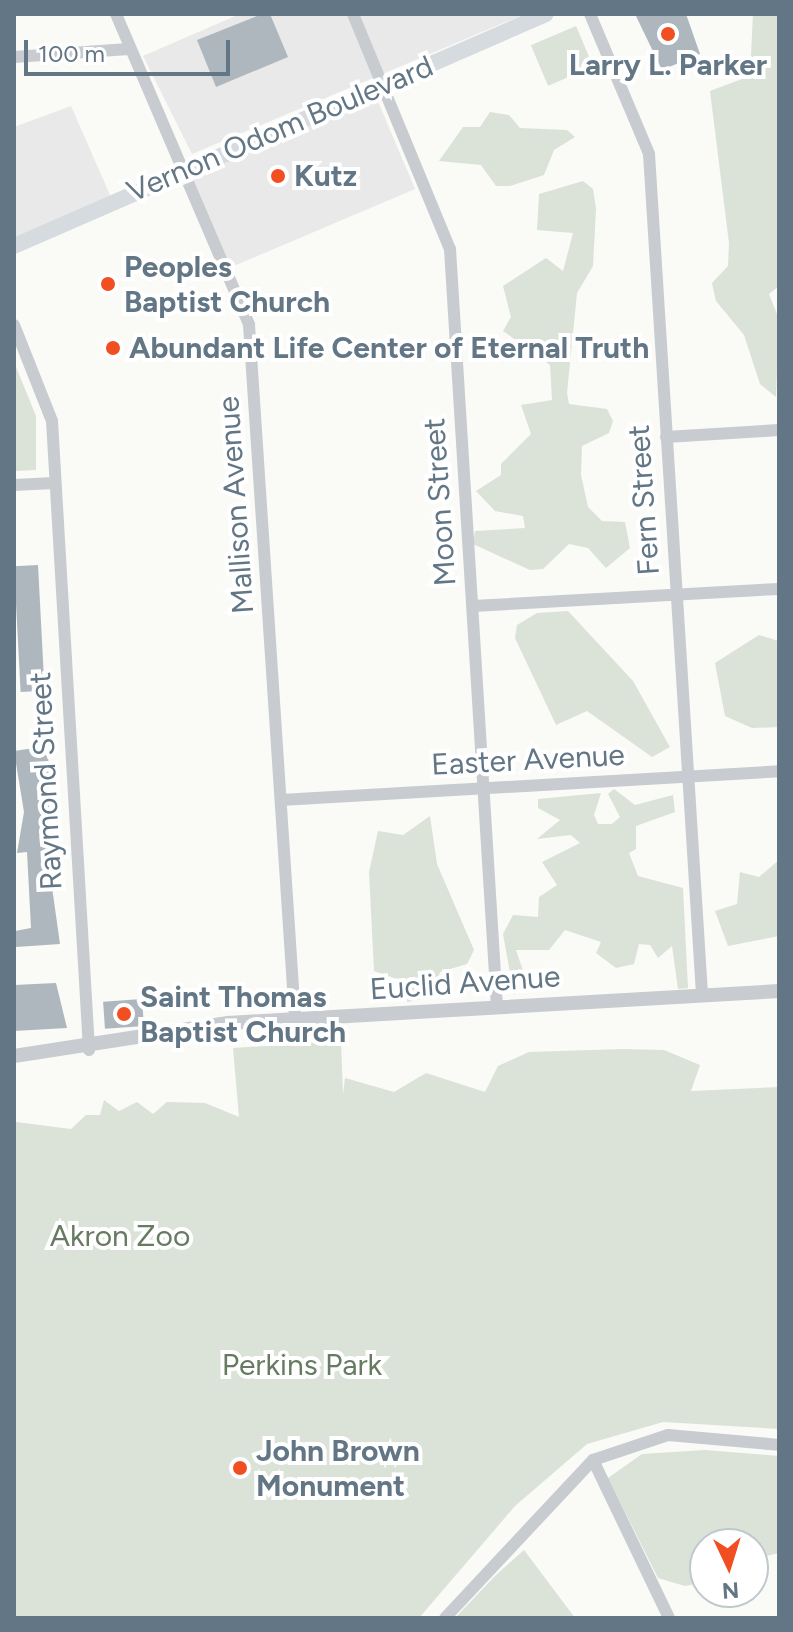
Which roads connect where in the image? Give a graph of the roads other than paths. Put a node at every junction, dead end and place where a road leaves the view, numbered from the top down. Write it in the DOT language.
graph roads {
  1 [pos="116,14"];
  2 [pos="353,14"];
  3 [pos="546,14"];
  4 [pos="590,14"];
  5 [pos="129,49"];
  6 [pos="14,57"];
  7 [pos="382,85"];
  8 [pos="183,171"];
  9 [pos="14,246"];
  10 [pos="14,325"];
  11 [pos="779,430"];
  12 [pos="666,437"];
  13 [pos="54,483"];
  14 [pos="14,485"];
  15 [pos="779,589"];
  16 [pos="677,594"];
  17 [pos="473,606"];
  18 [pos="779,771"];
  19 [pos="688,776"];
  20 [pos="483,788"];
  21 [pos="281,800"];
  22 [pos="779,991"];
  23 [pos="702,995"];
  24 [pos="497,1007"];
  25 [pos="295,1018"];
  26 [pos="89,1050"];
  27 [pos="14,1056"];
  28 [pos="779,1445"];
  29 [pos="593,1460"];
  30 [pos="445,1618"];
  31 [pos="669,1618"];
  1 -- 5 [label="street, Mallison Avenue"];
  2 -- 7 [label="street, Moon Street"];
  3 -- 7 [label="main road, Vernon Odom Boulevard"];
  4 -- 12 [label="street, Fern Street"];
  5 -- 6 [label="street"];
  5 -- 8 [label="street, Mallison Avenue"];
  7 -- 8 [label="main road, Vernon Odom Boulevard"];
  7 -- 17 [label="street, Moon Street"];
  8 -- 9 [label="main road, Vernon Odom Boulevard"];
  8 -- 21 [label="street, Mallison Avenue"];
  10 -- 13 [label="street, Raymond Street"];
  11 -- 12 [label="street"];
  12 -- 16 [label="street, Fern Street"];
  13 -- 14 [label="street"];
  13 -- 26 [label="street, Raymond Street"];
  15 -- 16 [label="street"];
  16 -- 17 [label="street"];
  16 -- 19 [label="street, Fern Street"];
  17 -- 20 [label="street, Moon Street"];
  18 -- 19 [label="street, Easter Avenue"];
  19 -- 20 [label="street, Easter Avenue"];
  19 -- 23 [label="street, Fern Street"];
  20 -- 21 [label="street, Easter Avenue"];
  20 -- 24 [label="street, Moon Street"];
  21 -- 25 [label="street, Mallison Avenue"];
  22 -- 23 [label="street, Euclid Avenue"];
  23 -- 24 [label="street, Euclid Avenue"];
  24 -- 25 [label="street, Euclid Avenue"];
  25 -- 26 [label="street, Euclid Avenue"];
  26 -- 27 [label="street, Euclid Avenue"];
  28 -- 29 [label="street"];
  29 -- 30 [label="street"];
  29 -- 31 [label="street"];
}
